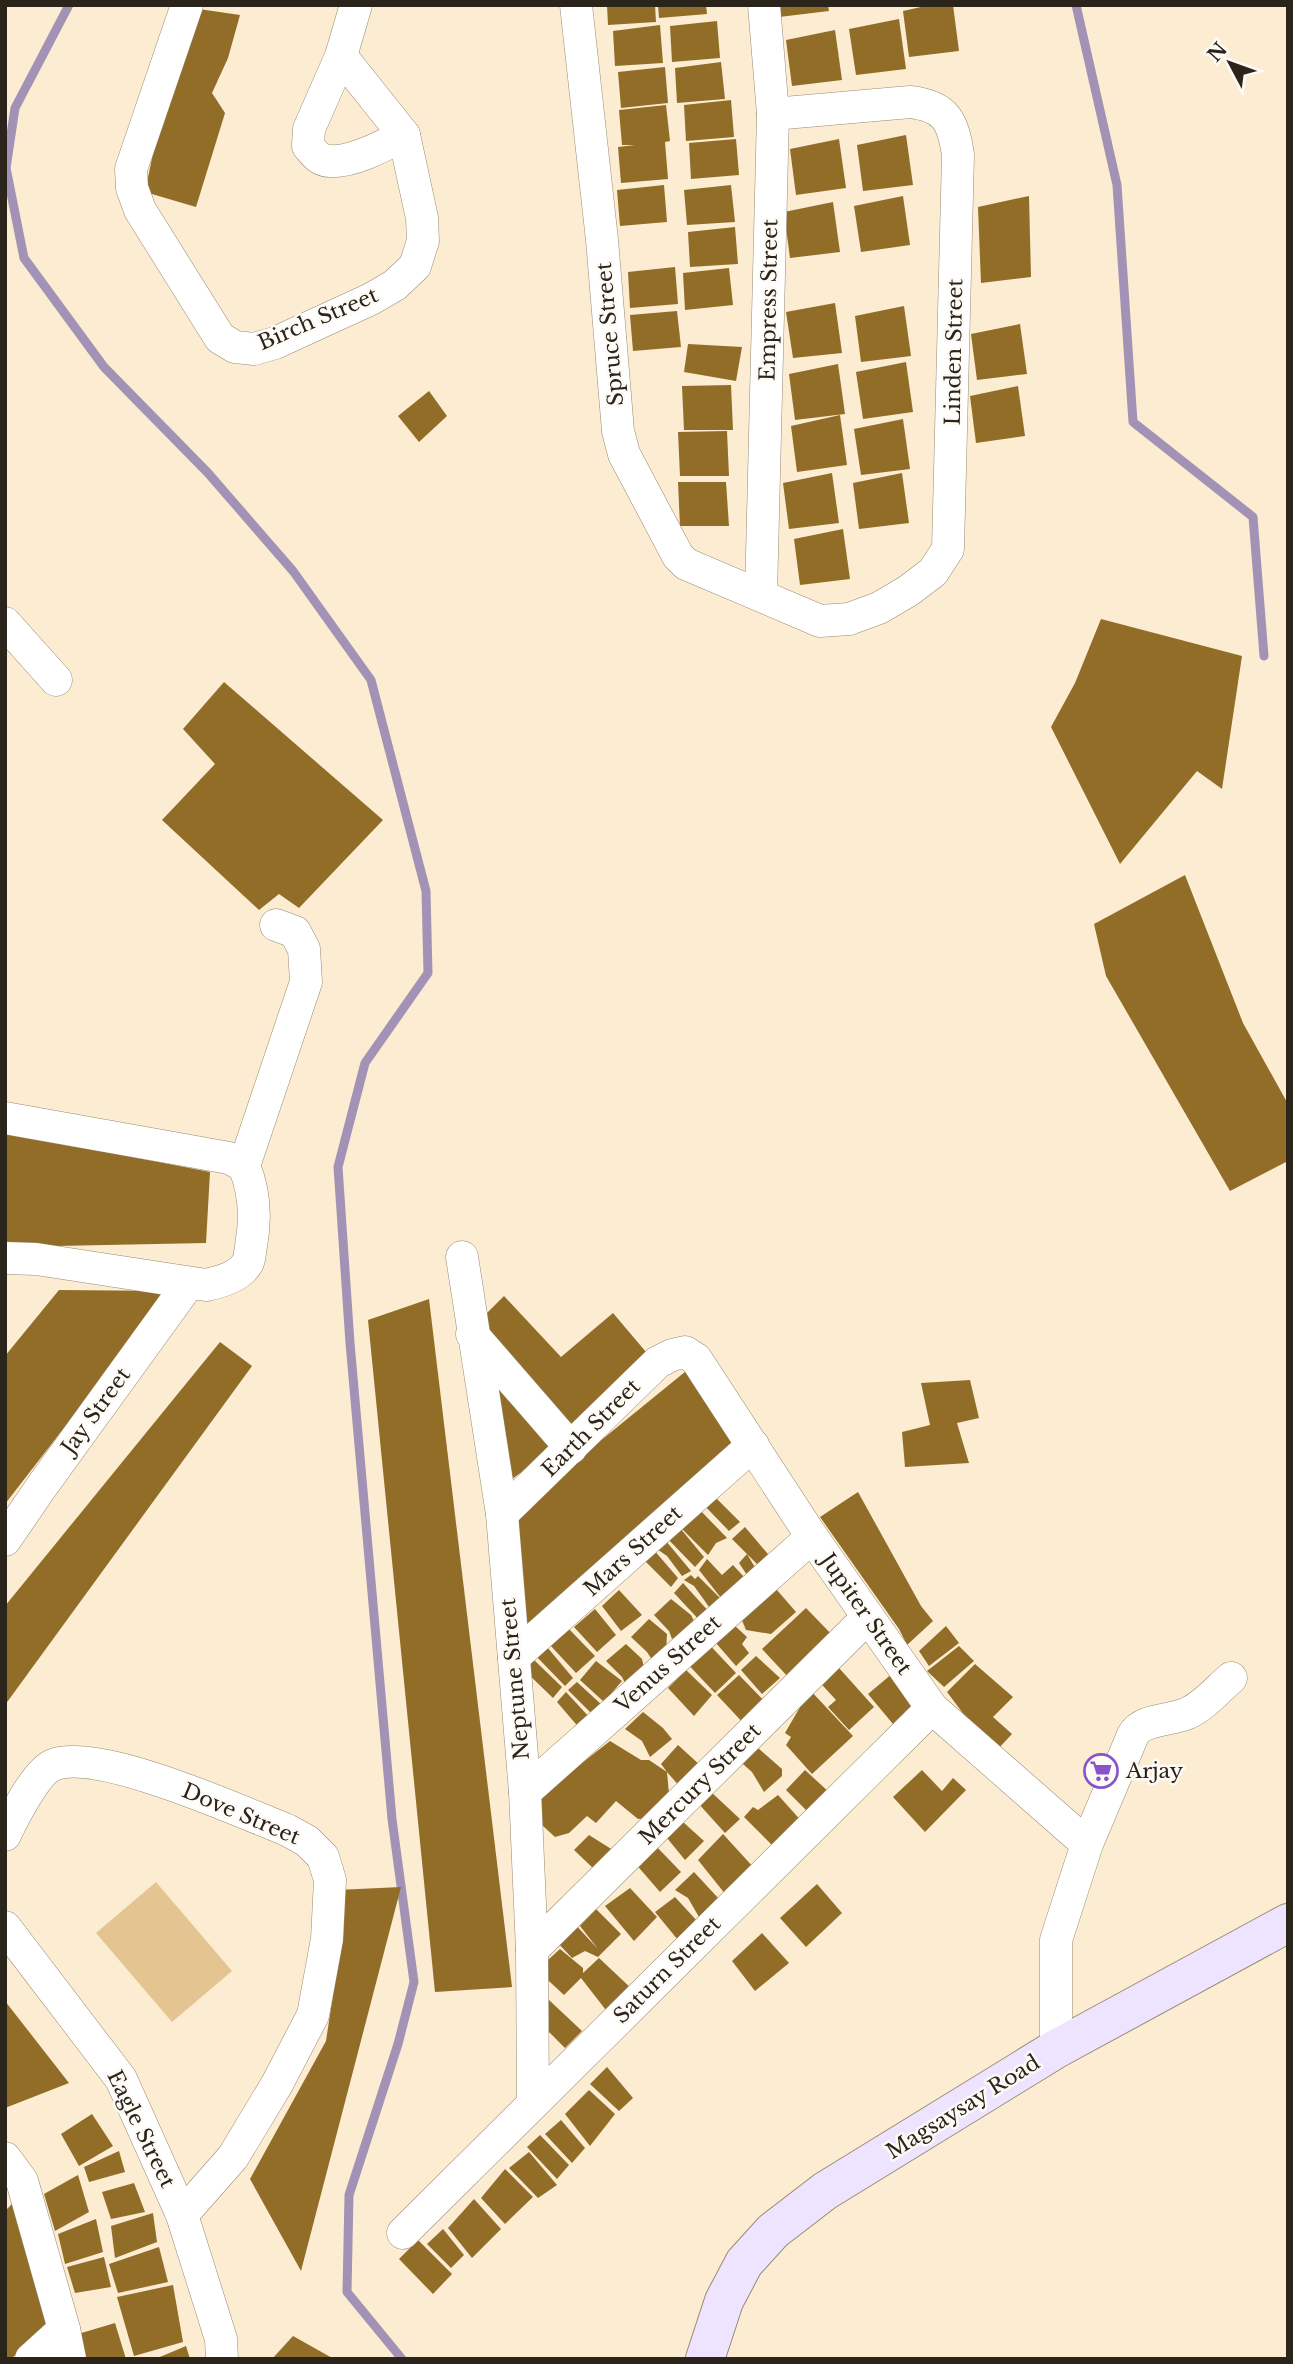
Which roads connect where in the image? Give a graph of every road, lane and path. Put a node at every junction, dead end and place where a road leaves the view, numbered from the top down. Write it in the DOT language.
graph roads {
  1 [pos="187,5"];
  2 [pos="356,5"];
  3 [pos="576,5"];
  4 [pos="764,5"];
  5 [pos="341,55"];
  6 [pos="773,114"];
  7 [pos="404,135"];
  8 [pos="761,595"];
  9 [pos="5,623"];
  10 [pos="56,680"];
  11 [pos="276,925"];
  12 [pos="5,1118"];
  13 [pos="244,1166"];
  14 [pos="462,1257"];
  15 [pos="5,1258"];
  16 [pos="189,1283"];
  17 [pos="472,1334"];
  18 [pos="685,1352"];
  19 [pos="752,1445"];
  20 [pos="571,1448"];
  21 [pos="502,1514"];
  22 [pos="812,1537"];
  23 [pos="5,1540"];
  24 [pos="868,1617"];
  25 [pos="514,1657"];
  26 [pos="1231,1678"];
  27 [pos="932,1708"];
  28 [pos="524,1792"];
  29 [pos="5,1835"];
  30 [pos="1087,1844"];
  31 [pos="1288,1923"];
  32 [pos="5,1927"];
  33 [pos="532,1950"];
  34 [pos="1056,2049"];
  35 [pos="533,2103"];
  36 [pos="11,2178"];
  37 [pos="182,2215"];
  38 [pos="404,2233"];
  39 [pos="67,2344"];
  40 [pos="31,2359"];
  41 [pos="222,2359"];
  42 [pos="705,2359"];
  1 -- 7 [label="street, Birch Street"];
  2 -- 5 [label="street"];
  3 -- 8 [label="street, Spruce Street"];
  4 -- 6 [label="street, Empress Street"];
  5 -- 7 [label="street, Birch Street"];
  5 -- 7 [label="street"];
  6 -- 8 [label="street, Empress Street"];
  6 -- 8 [label="street, Linden Street"];
  9 -- 10 [label="street"];
  11 -- 13 [label="street"];
  12 -- 13 [label="street"];
  13 -- 16 [label="street"];
  14 -- 17 [label="street, Neptune Street"];
  15 -- 16 [label="street"];
  16 -- 23 [label="street, Jay Street"];
  17 -- 20 [label="street"];
  17 -- 21 [label="street, Neptune Street"];
  18 -- 19 [label="street, Jupiter Street"];
  18 -- 20 [label="street, Earth Street"];
  19 -- 22 [label="street, Jupiter Street"];
  19 -- 25 [label="street, Mars Street"];
  20 -- 21 [label="street, Earth Street"];
  21 -- 25 [label="street, Neptune Street"];
  22 -- 24 [label="street, Jupiter Street"];
  22 -- 28 [label="street, Venus Street"];
  24 -- 27 [label="street, Jupiter Street"];
  24 -- 33 [label="street, Mercury Street"];
  25 -- 28 [label="street, Neptune Street"];
  26 -- 30 [label="street"];
  27 -- 30 [label="street, Jupiter Street"];
  27 -- 35 [label="street, Saturn Street"];
  28 -- 33 [label="street, Neptune Street"];
  29 -- 37 [label="street, Dove Street"];
  30 -- 34 [label="street"];
  31 -- 34 [label="main road, Magsaysay Road"];
  32 -- 37 [label="street, Eagle Street"];
  33 -- 35 [label="street, Neptune Street"];
  34 -- 42 [label="main road, Magsaysay Road"];
  35 -- 38 [label="street, Saturn Street"];
  36 -- 39 [label="street"];
  37 -- 41 [label="street, Eagle Street"];
  39 -- 40 [label="street"];
}
